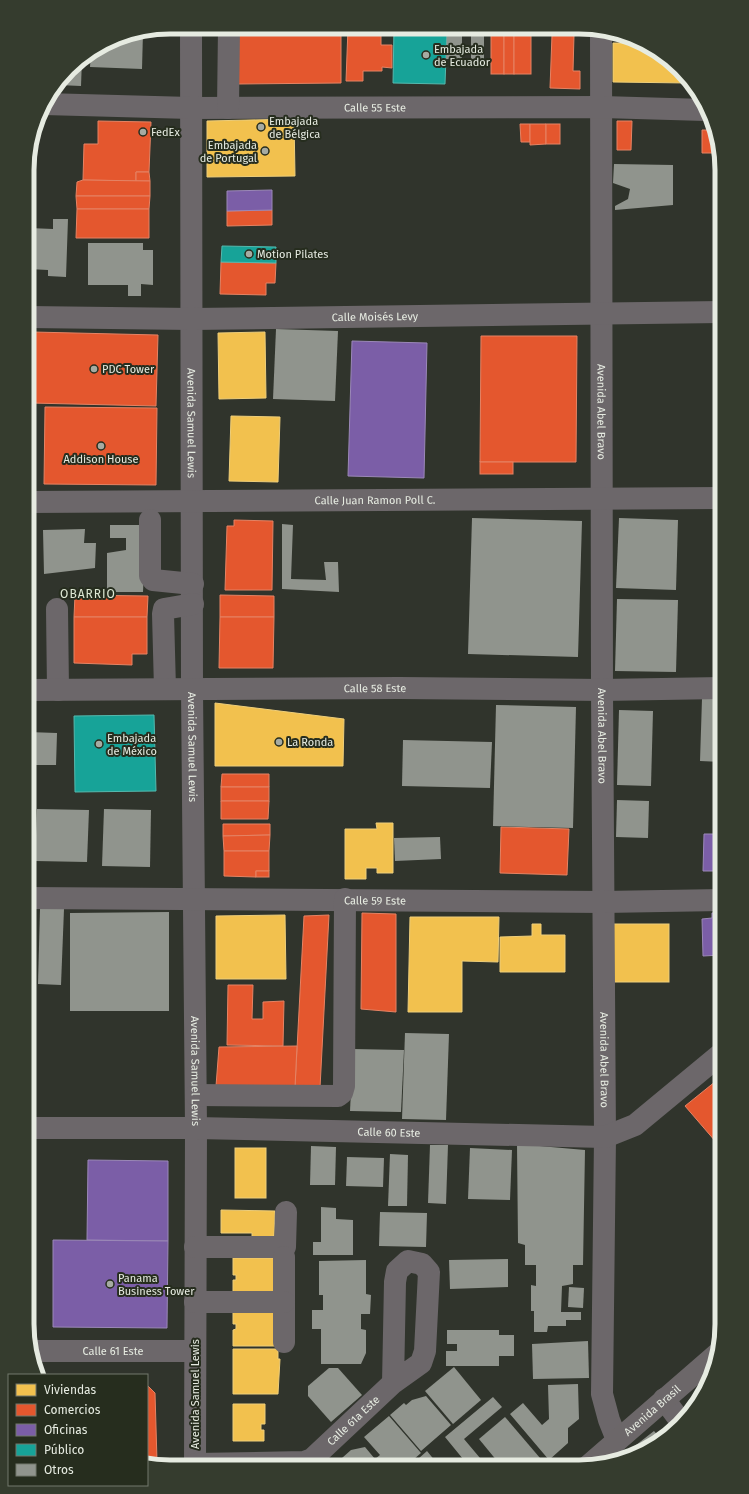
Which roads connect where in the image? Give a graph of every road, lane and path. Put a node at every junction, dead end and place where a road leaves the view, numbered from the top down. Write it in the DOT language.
graph roads {
  1 [pos="191,34"];
  2 [pos="228,34"];
  3 [pos="601,36"];
  4 [pos="51,104"];
  5 [pos="602,107"];
  6 [pos="191,108"];
  7 [pos="228,108"];
  8 [pos="701,110"];
  9 [pos="715,312"];
  10 [pos="601,314"];
  11 [pos="34,317"];
  12 [pos="192,319"];
  13 [pos="715,498"];
  14 [pos="602,499"];
  15 [pos="34,502"];
  16 [pos="193,503"];
  17 [pos="150,520"];
  18 [pos="193,594"];
  19 [pos="57,609"];
  20 [pos="715,688"];
  21 [pos="165,689"];
  22 [pos="192,689"];
  23 [pos="34,690"];
  24 [pos="58,690"];
  25 [pos="602,690"];
  26 [pos="34,898"];
  27 [pos="195,899"];
  28 [pos="345,899"];
  29 [pos="715,900"];
  30 [pos="604,902"];
  31 [pos="715,1059"];
  32 [pos="196,1095"];
  33 [pos="34,1128"];
  34 [pos="196,1128"];
  35 [pos="605,1137"];
  36 [pos="286,1212"];
  37 [pos="195,1247"];
  38 [pos="284,1257"];
  39 [pos="195,1302"];
  40 [pos="284,1302"];
  41 [pos="284,1342"];
  42 [pos="194,1350"];
  43 [pos="37,1351"];
  44 [pos="710,1360"];
  45 [pos="393,1383"];
  46 [pos="664,1399"];
  47 [pos="678,1417"];
  48 [pos="617,1440"];
  49 [pos="596,1459"];
  50 [pos="195,1460"];
  51 [pos="308,1460"];
  1 -- 6 [label="street, Avenida Samuel Lewis"];
  2 -- 7 [label="street"];
  3 -- 5 [label="street, Avenida Abel Bravo"];
  4 -- 6 [label="street, Calle 55 Este"];
  5 -- 7 [label="street, Calle 55 Este"];
  5 -- 8 [label="street, Calle 55 Este"];
  5 -- 10 [label="street, Avenida Abel Bravo"];
  6 -- 7 [label="street, Calle 55 Este"];
  6 -- 12 [label="street, Avenida Samuel Lewis"];
  9 -- 10 [label="street, Calle Moisés Levy"];
  10 -- 12 [label="street, Calle Moisés Levy"];
  10 -- 14 [label="street, Avenida Abel Bravo"];
  11 -- 12 [label="street, Calle Moisés Levy"];
  12 -- 16 [label="street, Avenida Samuel Lewis"];
  13 -- 14 [label="street, Calle Juan Ramon Poll C."];
  14 -- 16 [label="street, Calle Juan Ramon Poll C."];
  14 -- 25 [label="street, Avenida Abel Bravo"];
  15 -- 16 [label="street, Calle Juan Ramon Poll C."];
  16 -- 18 [label="street, Avenida Samuel Lewis"];
  17 -- 18 [label="street"];
  18 -- 21 [label="street"];
  18 -- 22 [label="street, Avenida Samuel Lewis"];
  19 -- 24 [label="street"];
  20 -- 25 [label="street, Calle 58 Este"];
  21 -- 22 [label="street, Calle 58 Este"];
  21 -- 24 [label="street, Calle 58 Este"];
  22 -- 25 [label="street, Calle 58 Este"];
  22 -- 27 [label="street, Avenida Samuel Lewis"];
  23 -- 24 [label="street, Calle 58 Este"];
  25 -- 30 [label="street, Avenida Abel Bravo"];
  26 -- 27 [label="street, Calle 59 Este"];
  27 -- 28 [label="street, Calle 59 Este"];
  27 -- 32 [label="street, Avenida Samuel Lewis"];
  28 -- 30 [label="street, Calle 59 Este"];
  28 -- 32 [label="street"];
  29 -- 30 [label="street, Calle 59 Este"];
  30 -- 35 [label="street, Avenida Abel Bravo"];
  31 -- 35 [label="street, Calle 60 Este"];
  32 -- 34 [label="street, Avenida Samuel Lewis"];
  33 -- 34 [label="street, Calle 60 Este"];
  34 -- 35 [label="street, Calle 60 Este"];
  34 -- 37 [label="street, Avenida Samuel Lewis"];
  35 -- 48 [label="street, Avenida Abel Bravo"];
  36 -- 37 [label="street"];
  37 -- 39 [label="street, Avenida Samuel Lewis"];
  38 -- 40 [label="street"];
  39 -- 40 [label="street"];
  39 -- 42 [label="street, Avenida Samuel Lewis"];
  40 -- 41 [label="street"];
  42 -- 43 [label="street, Calle 61 Este"];
  42 -- 50 [label="street, Avenida Samuel Lewis"];
  44 -- 46 [label="main road, Avenida Brasil"];
  45 -- 45 [label="street, Calle 61a Este"];
  45 -- 51 [label="street, Calle 61a Este"];
  46 -- 47 [label="street"];
  46 -- 48 [label="main road, Avenida Brasil"];
  48 -- 49 [label="main road, Avenida Brasil"];
}
